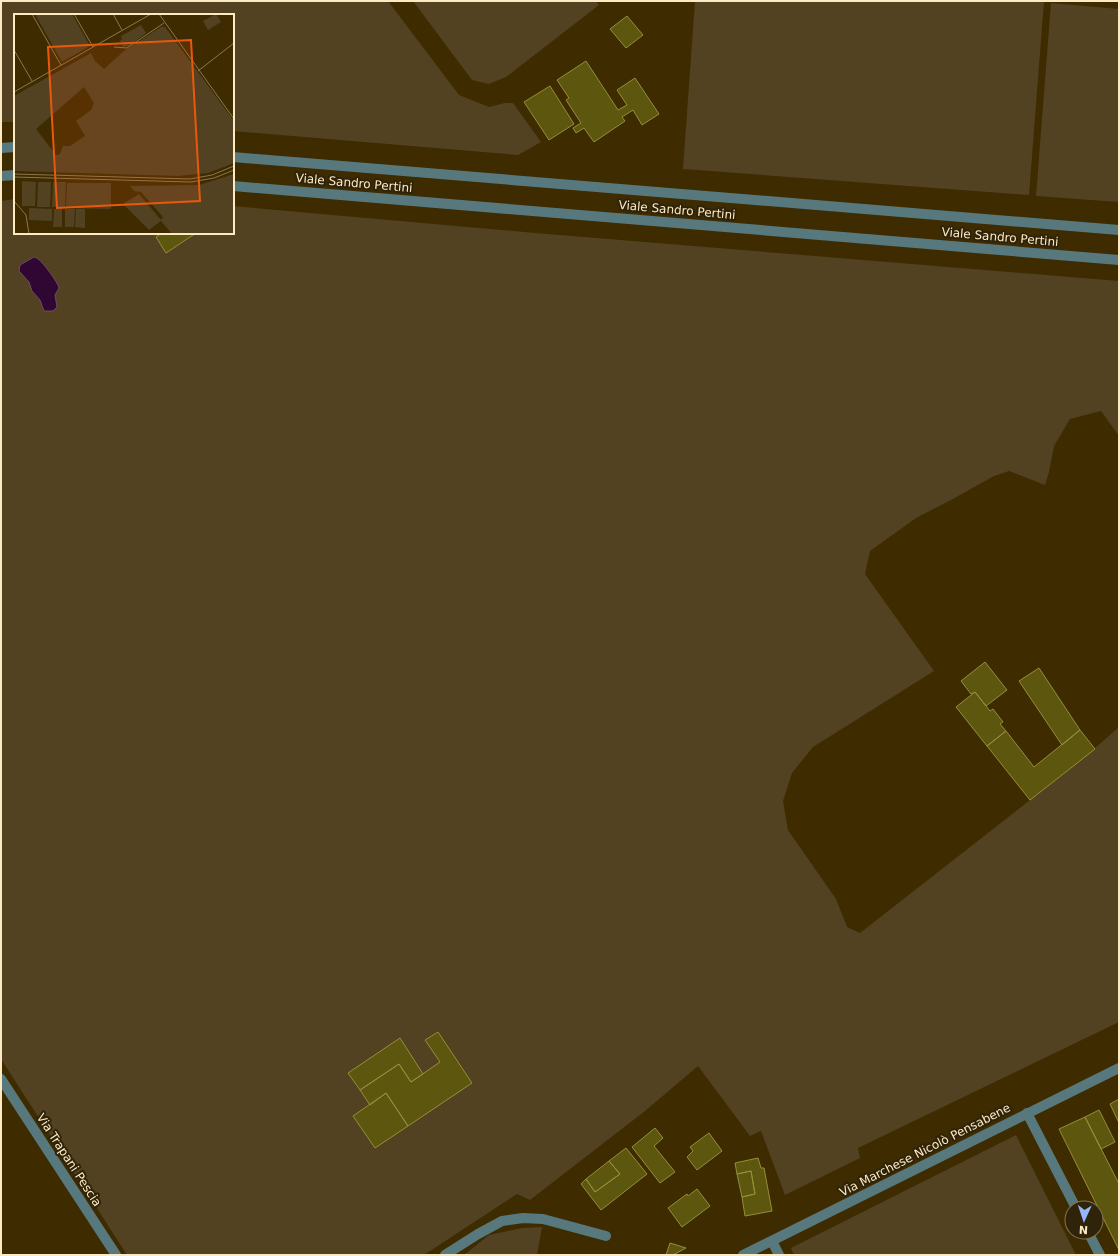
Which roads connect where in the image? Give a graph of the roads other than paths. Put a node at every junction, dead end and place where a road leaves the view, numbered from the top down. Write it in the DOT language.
graph roads {
  1 [pos="14,147"];
  2 [pos="1,148"];
  3 [pos="234,157"];
  4 [pos="14,175"];
  5 [pos="1,176"];
  6 [pos="234,186"];
  7 [pos="1119,230"];
  8 [pos="1119,260"];
  9 [pos="1119,1068"];
  10 [pos="1,1079"];
  11 [pos="1028,1113"];
  12 [pos="1072,1200"];
  13 [pos="606,1236"];
  14 [pos="1092,1240"];
  15 [pos="772,1241"];
  16 [pos="116,1255"];
  17 [pos="445,1255"];
  18 [pos="743,1255"];
  19 [pos="779,1255"];
  20 [pos="1100,1255"];
  1 -- 2 [label="street"];
  3 -- 7 [label="street, Viale Sandro Pertini"];
  4 -- 5 [label="street"];
  6 -- 8 [label="street, Viale Sandro Pertini"];
  9 -- 11 [label="street, Via Marchese Nicolò Pensabene"];
  10 -- 16 [label="street, Via Trapani Pescia"];
  11 -- 12 [label="street"];
  11 -- 15 [label="street, Via Marchese Nicolò Pensabene"];
  13 -- 17 [label="street"];
  14 -- 20 [label="street"];
  15 -- 18 [label="street, Via Marchese Nicolò Pensabene"];
  15 -- 19 [label="street"];
}
